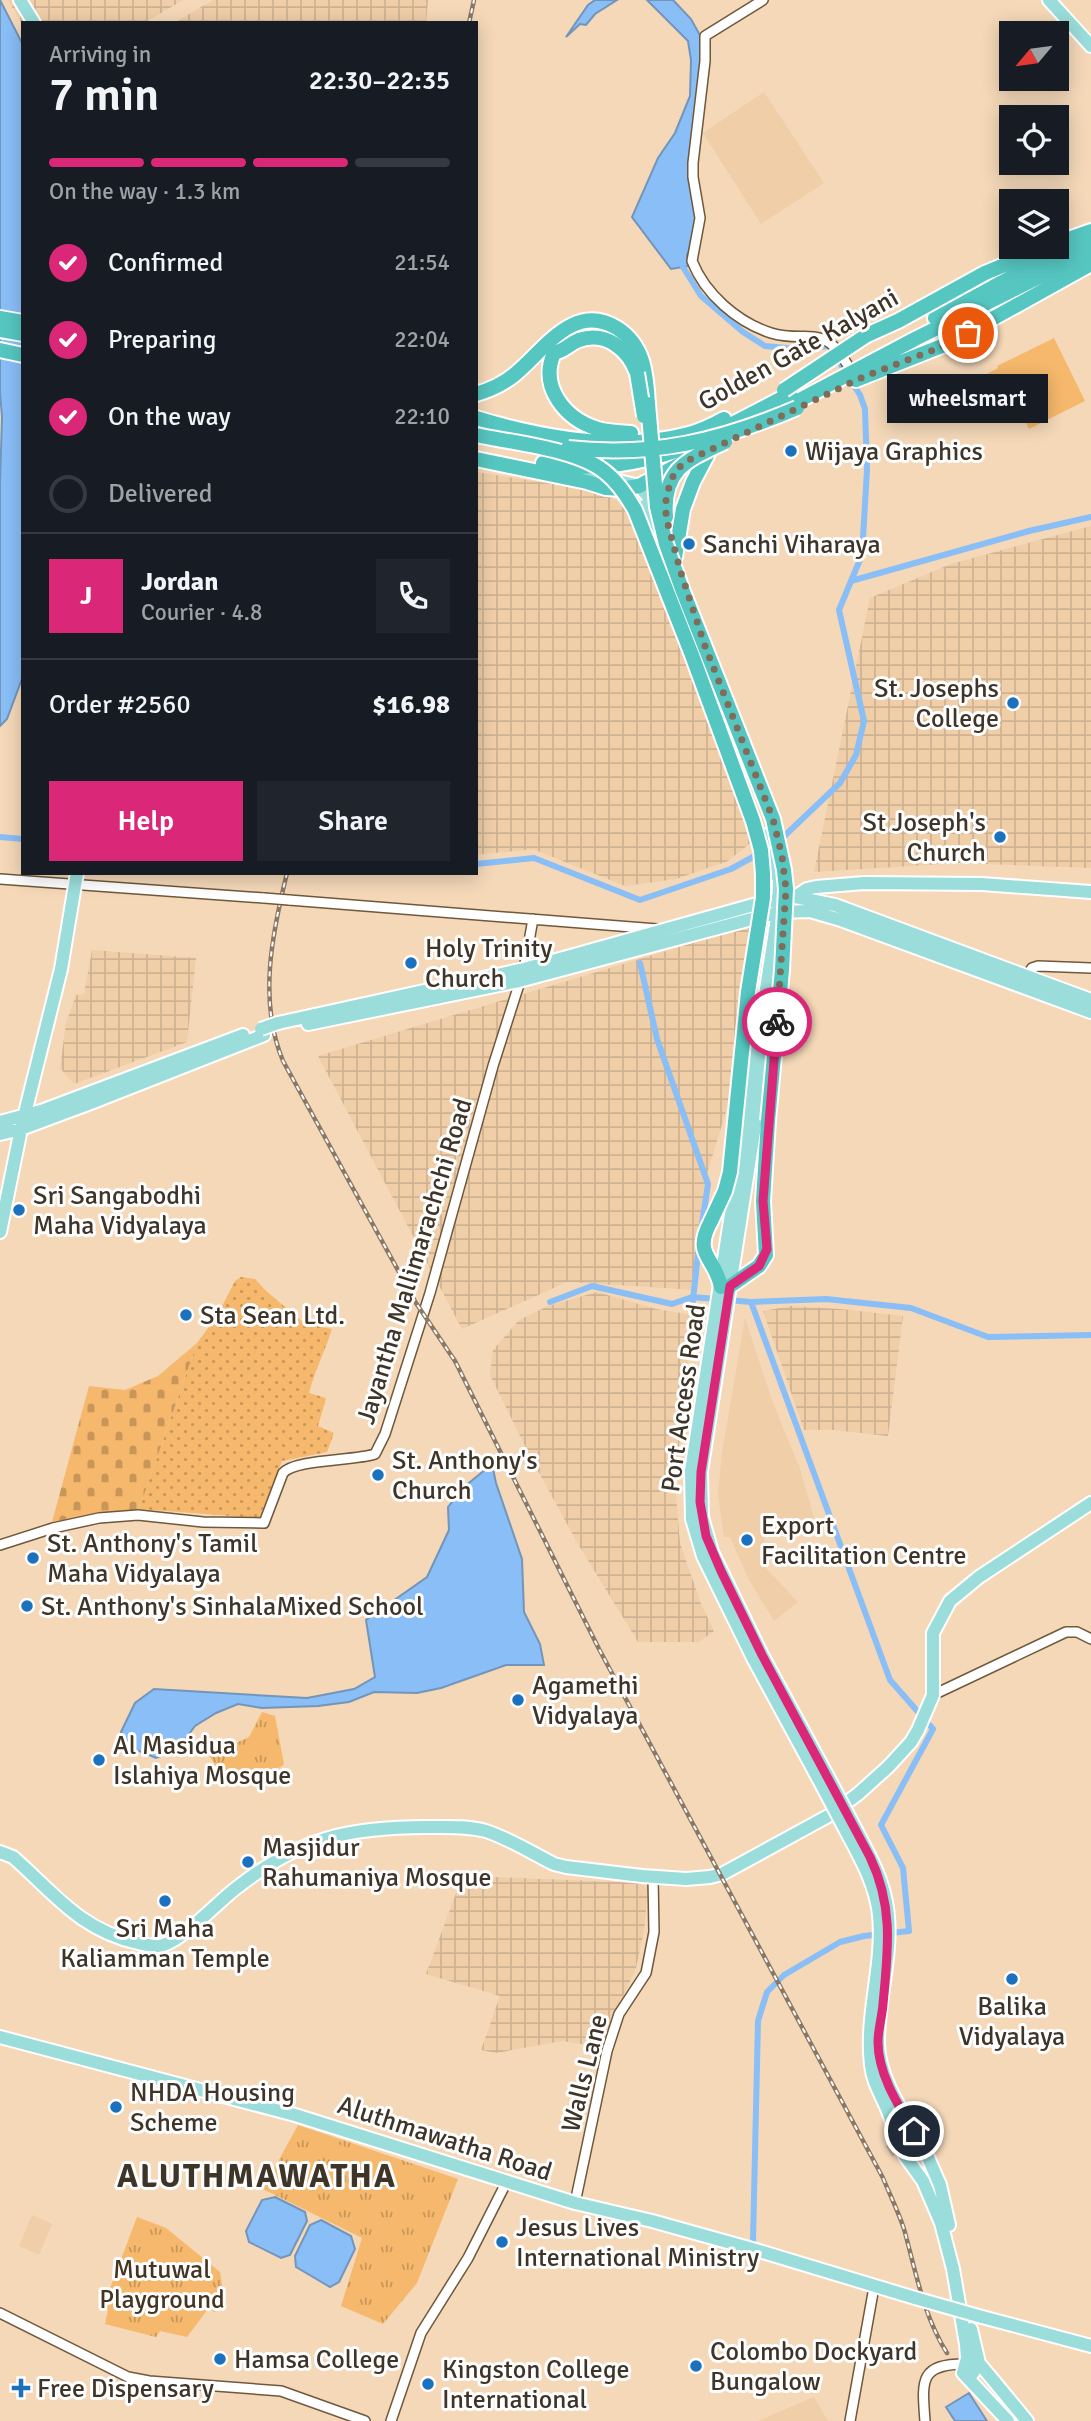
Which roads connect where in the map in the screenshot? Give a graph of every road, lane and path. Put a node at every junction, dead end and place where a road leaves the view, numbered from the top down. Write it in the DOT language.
graph roads {
  1 [pos="20,0"];
  2 [pos="763,0"];
  3 [pos="1049,0"];
  4 [pos="33,21"];
  5 [pos="1091,46"];
  6 [pos="1091,231"];
  7 [pos="1069,239"];
  8 [pos="1091,241"];
  9 [pos="1091,251"];
  10 [pos="1019,259"];
  11 [pos="1091,264"];
  12 [pos="0,317"];
  13 [pos="21,322"];
  14 [pos="0,330"];
  15 [pos="21,334"];
  16 [pos="0,350"];
  17 [pos="21,355"];
  18 [pos="0,359"];
  19 [pos="21,364"];
  20 [pos="853,366"];
  21 [pos="833,377"];
  22 [pos="478,393"];
  23 [pos="797,408"];
  24 [pos="478,419"];
  25 [pos="708,427"];
  26 [pos="478,429"];
  27 [pos="478,435"];
  28 [pos="712,446"];
  29 [pos="478,451"];
  30 [pos="663,456"];
  31 [pos="478,459"];
  32 [pos="557,466"];
  33 [pos="639,486"];
  34 [pos="606,488"];
  35 [pos="652,522"];
  36 [pos="675,557"];
  37 [pos="705,646"];
  38 [pos="692,655"];
  39 [pos="769,836"];
  40 [pos="0,879"];
  41 [pos="76,879"];
  42 [pos="864,883"];
  43 [pos="1091,892"];
  44 [pos="823,901"];
  45 [pos="786,904"];
  46 [pos="533,919"];
  47 [pos="742,921"];
  48 [pos="665,930"];
  49 [pos="772,962"];
  50 [pos="1091,968"];
  51 [pos="522,975"];
  52 [pos="1025,981"];
  53 [pos="1091,1000"];
  54 [pos="1091,1012"];
  55 [pos="262,1032"];
  56 [pos="28,1100"];
  57 [pos="41,1111"];
  58 [pos="24,1116"];
  59 [pos="0,1122"];
  60 [pos="21,1129"];
  61 [pos="0,1135"];
  62 [pos="15,1160"];
  63 [pos="0,1232"];
  64 [pos="763,1260"];
  65 [pos="723,1266"];
  66 [pos="725,1287"];
  67 [pos="1091,1503"];
  68 [pos="0,1545"];
  69 [pos="1091,1639"];
  70 [pos="931,1700"];
  71 [pos="0,1852"];
  72 [pos="653,1877"];
  73 [pos="0,2037"];
  74 [pos="894,2110"];
  75 [pos="506,2183"];
  76 [pos="575,2203"];
  77 [pos="874,2287"];
  78 [pos="0,2314"];
  79 [pos="1091,2346"];
  80 [pos="967,2369"];
  81 [pos="365,2421"];
  82 [pos="391,2421"];
  83 [pos="850,2421"];
  84 [pos="925,2421"];
  85 [pos="1008,2421"];
  86 [pos="1027,2421"];
  1 -- 4 [label="main road"];
  2 -- 20 [label="street"];
  3 -- 5 [label="main road"];
  6 -- 7 [label="highway"];
  8 -- 20 [label="highway"];
  9 -- 20 [label="highway"];
  10 -- 25 [label="highway, Golden Gate Kalyani, bridge"];
  11 -- 23 [label="highway, Golden Gate Kalyani"];
  12 -- 13 [label="highway"];
  14 -- 15 [label="highway"];
  16 -- 17 [label="highway"];
  18 -- 19 [label="highway"];
  20 -- 21 [label="highway"];
  21 -- 28 [label="highway"];
  21 -- 30 [label="highway"];
  22 -- 37 [label="highway, bridge"];
  23 -- 26 [label="highway, Golden Gate Kalyani, bridge"];
  23 -- 37 [label="highway, bridge"];
  24 -- 25 [label="highway, Golden Gate Kalyani"];
  25 -- 38 [label="highway, bridge"];
  27 -- 38 [label="highway, bridge"];
  28 -- 33 [label="highway"];
  28 -- 36 [label="highway"];
  29 -- 32 [label="highway"];
  30 -- 32 [label="highway"];
  30 -- 33 [label="main road"];
  31 -- 34 [label="highway"];
  32 -- 33 [label="main road"];
  33 -- 34 [label="highway"];
  33 -- 35 [label="main road"];
  33 -- 36 [label="main road"];
  34 -- 35 [label="main road"];
  35 -- 39 [label="main road"];
  36 -- 39 [label="main road"];
  37 -- 64 [label="highway, bridge"];
  38 -- 65 [label="highway, bridge"];
  39 -- 45 [label="main road, bridge"];
  40 -- 41 [label="street"];
  41 -- 46 [label="street, bridge"];
  41 -- 56 [label="main road"];
  42 -- 43 [label="main road"];
  42 -- 44 [label="main road"];
  42 -- 45 [label="main road"];
  44 -- 45 [label="main road"];
  44 -- 52 [label="main road"];
  45 -- 47 [label="main road"];
  45 -- 48 [label="main road"];
  45 -- 49 [label="main road, Port Access Road"];
  45 -- 52 [label="main road"];
  45 -- 65 [label="main road, Port Access Road"];
  46 -- 48 [label="street"];
  46 -- 51 [label="street, Jayantha Mallimarachchi Road"];
  47 -- 49 [label="main road"];
  47 -- 51 [label="main road"];
  48 -- 51 [label="main road"];
  49 -- 65 [label="main road, Port Access Road"];
  50 -- 52 [label="street"];
  51 -- 55 [label="main road, bridge"];
  51 -- 68 [label="street, Jayantha Mallimarachchi Road"];
  52 -- 53 [label="main road"];
  52 -- 54 [label="main road"];
  55 -- 57 [label="main road"];
  55 -- 60 [label="main road"];
  56 -- 57 [label="main road"];
  56 -- 58 [label="main road"];
  57 -- 58 [label="main road"];
  58 -- 59 [label="main road"];
  58 -- 60 [label="main road"];
  60 -- 61 [label="main road"];
  60 -- 62 [label="main road"];
  61 -- 62 [label="main road"];
  62 -- 63 [label="main road"];
  64 -- 65 [label="highway"];
  64 -- 66 [label="highway"];
  65 -- 66 [label="main road, Port Access Road"];
  65 -- 66 [label="highway"];
  66 -- 74 [label="main road, Port Access Road, bridge"];
  67 -- 70 [label="main road"];
  69 -- 70 [label="street"];
  70 -- 72 [label="main road"];
  71 -- 72 [label="main road"];
  72 -- 76 [label="street, Walls Lane"];
  73 -- 75 [label="main road, Aluthmawatha Road"];
  74 -- 74 [label="main road, Port Access Road"];
  75 -- 76 [label="main road, Aluthmawatha Road"];
  75 -- 82 [label="street"];
  76 -- 77 [label="main road, Aluthmawatha Road"];
  77 -- 79 [label="main road, Aluthmawatha Road, bridge"];
  77 -- 83 [label="street"];
  78 -- 81 [label="street"];
  80 -- 80 [label="main road"];
  80 -- 84 [label="street"];
  80 -- 85 [label="main road"];
  80 -- 86 [label="main road"];
}
